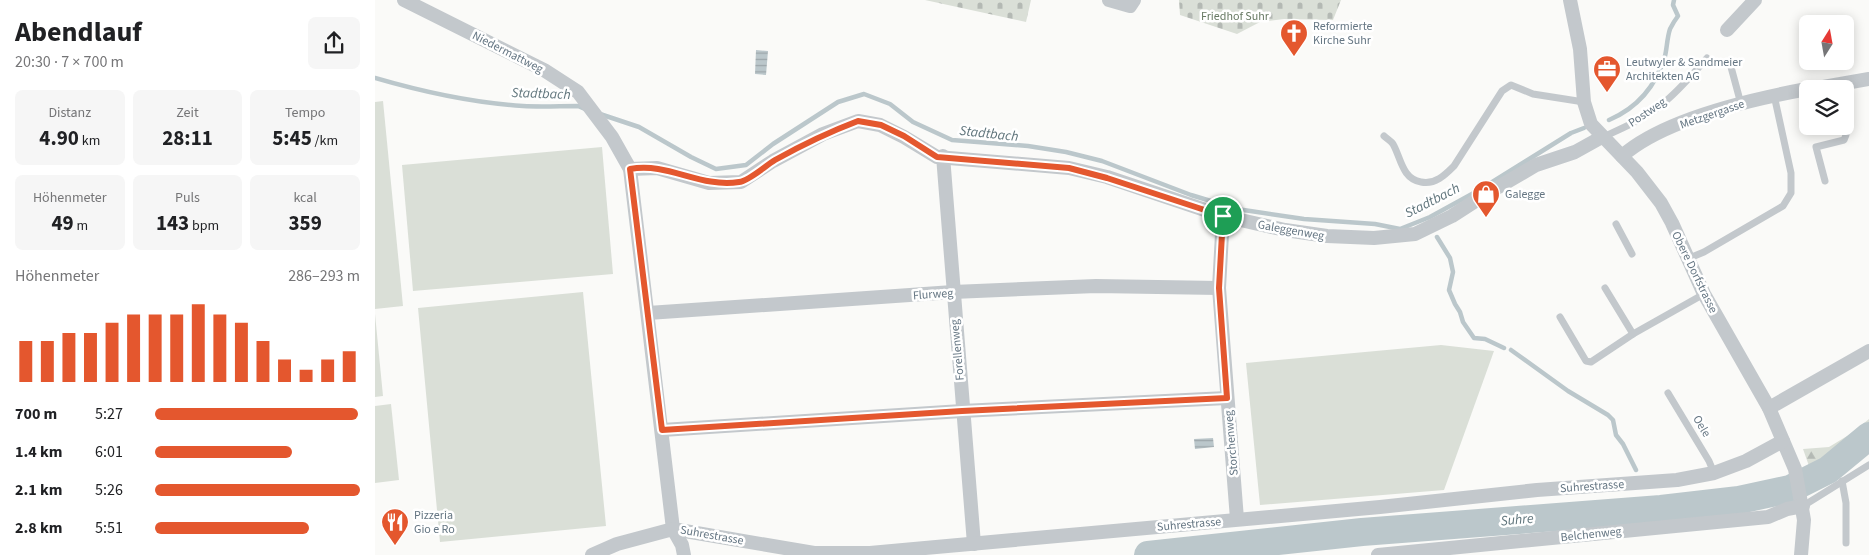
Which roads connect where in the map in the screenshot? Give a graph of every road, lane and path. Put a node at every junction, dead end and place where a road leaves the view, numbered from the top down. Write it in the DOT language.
graph roads {
  1 [pos="404,0"];
  2 [pos="1109,0"];
  3 [pos="1134,0"];
  4 [pos="1570,0"];
  5 [pos="1755,0"];
  6 [pos="1727,30"];
  7 [pos="1707,58"];
  8 [pos="1731,67"];
  9 [pos="1869,79"];
  10 [pos="1854,82"];
  11 [pos="1799,91"];
  12 [pos="1775,95"];
  13 [pos="1584,102"];
  14 [pos="1741,104"];
  15 [pos="1847,135"];
  16 [pos="1384,136"];
  17 [pos="1602,137"];
  18 [pos="943,156"];
  19 [pos="1622,156"];
  20 [pos="630,169"];
  21 [pos="1825,181"];
  22 [pos="1223,216"];
  23 [pos="1616,224"];
  24 [pos="1632,254"];
  25 [pos="1687,258"];
  26 [pos="1219,288"];
  27 [pos="1605,288"];
  28 [pos="953,292"];
  29 [pos="1704,294"];
  30 [pos="648,314"];
  31 [pos="1561,316"];
  32 [pos="1633,334"];
  33 [pos="1869,351"];
  34 [pos="1668,392"];
  35 [pos="1227,398"];
  36 [pos="1769,408"];
  37 [pos="962,411"];
  38 [pos="662,430"];
  39 [pos="1783,441"];
  40 [pos="1869,465"];
  41 [pos="1714,473"];
  42 [pos="1842,481"];
  43 [pos="1802,503"];
  44 [pos="1237,519"];
  45 [pos="673,529"];
  46 [pos="1846,543"];
  47 [pos="973,544"];
  48 [pos="592,555"];
  49 [pos="684,555"];
  50 [pos="1378,555"];
  51 [pos="1801,555"];
  1 -- 20 [label="street, Niedermattweg"];
  2 -- 3 [label="street"];
  4 -- 13 [label="street, Obere Dorfstrasse"];
  5 -- 6 [label="street"];
  7 -- 17 [label="lane, Postweg"];
  8 -- 14 [label="lane"];
  9 -- 10 [label="street"];
  11 -- 12 [label="street, Metzgergasse"];
  12 -- 14 [label="street, Metzgergasse"];
  12 -- 25 [label="lane"];
  13 -- 16 [label="lane"];
  13 -- 17 [label="street, Obere Dorfstrasse"];
  14 -- 19 [label="street, Metzgergasse"];
  15 -- 21 [label="lane"];
  17 -- 19 [label="street, Obere Dorfstrasse"];
  17 -- 22 [label="street, Galeggenweg"];
  18 -- 20 [label="street, Galeggenweg"];
  18 -- 22 [label="street, Galeggenweg"];
  18 -- 28 [label="street, Forellenweg"];
  19 -- 25 [label="street, Obere Dorfstrasse"];
  20 -- 30 [label="street, Niedermattweg"];
  22 -- 26 [label="street, Storchenweg"];
  23 -- 24 [label="lane"];
  25 -- 29 [label="street, Obere Dorfstrasse"];
  26 -- 28 [label="street, Flurweg"];
  26 -- 35 [label="street, Storchenweg"];
  27 -- 32 [label="lane"];
  28 -- 30 [label="street, Flurweg"];
  28 -- 37 [label="street, Forellenweg"];
  29 -- 32 [label="lane"];
  29 -- 36 [label="street, Obere Dorfstrasse"];
  30 -- 38 [label="street, Niedermattweg"];
  31 -- 32 [label="lane"];
  33 -- 36 [label="street"];
  34 -- 41 [label="lane, Oele"];
  35 -- 37 [label="street"];
  35 -- 44 [label="street, Storchenweg"];
  36 -- 39 [label="street, Obere Dorfstrasse"];
  37 -- 38 [label="street"];
  37 -- 47 [label="street, Forellenweg"];
  38 -- 45 [label="street, Niedermattweg"];
  39 -- 41 [label="street, Suhrestrasse"];
  39 -- 43 [label="street, Obere Dorfstrasse"];
  40 -- 42 [label="lane"];
  41 -- 44 [label="street, Suhrestrasse"];
  42 -- 43 [label="lane"];
  42 -- 46 [label="lane"];
  43 -- 50 [label="street, Belchenweg"];
  43 -- 51 [label="street, Obere Dorfstrasse"];
  44 -- 47 [label="street, Suhrestrasse"];
  45 -- 47 [label="street, Suhrestrasse"];
  45 -- 48 [label="street, Suhrestrasse"];
  45 -- 49 [label="street, Niedermattweg"];
}
